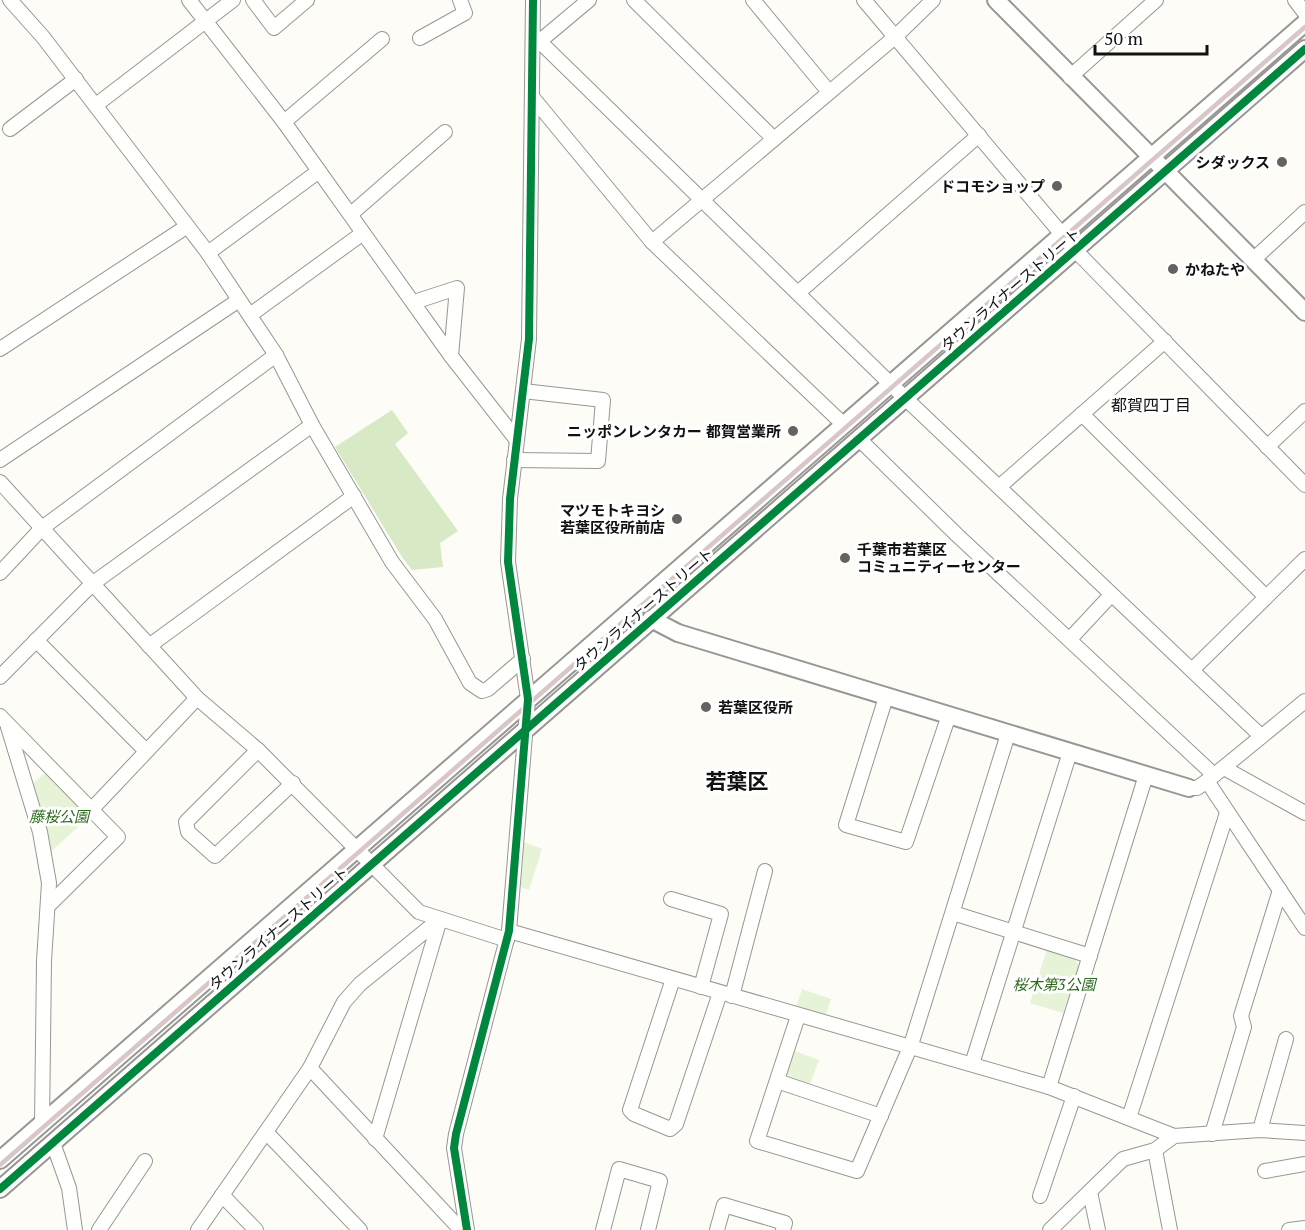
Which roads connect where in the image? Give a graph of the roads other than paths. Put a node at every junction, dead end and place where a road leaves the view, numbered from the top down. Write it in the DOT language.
graph roads {
  1 [pos="10,0"];
  2 [pos="189,0"];
  3 [pos="233,0"];
  4 [pos="253,0"];
  5 [pos="307,0"];
  6 [pos="460,0"];
  7 [pos="533,0"];
  8 [pos="589,0"];
  9 [pos="634,0"];
  10 [pos="753,0"];
  11 [pos="864,0"];
  12 [pos="933,0"];
  13 [pos="996,0"];
  14 [pos="1156,0"];
  15 [pos="1295,0"];
  16 [pos="1305,13"];
  17 [pos="206,22"];
  18 [pos="1305,23"];
  19 [pos="895,37"];
  20 [pos="420,38"];
  21 [pos="536,38"];
  22 [pos="382,39"];
  23 [pos="1305,49"];
  24 [pos="1070,77"];
  25 [pos="76,80"];
  26 [pos="829,92"];
  27 [pos="534,98"];
  28 [pos="96,105"];
  29 [pos="284,122"];
  30 [pos="10,129"];
  31 [pos="445,132"];
  32 [pos="979,135"];
  33 [pos="774,139"];
  34 [pos="1150,155"];
  35 [pos="319,171"];
  36 [pos="1166,171"];
  37 [pos="701,199"];
  38 [pos="1305,212"];
  39 [pos="351,214"];
  40 [pos="186,227"];
  41 [pos="363,233"];
  42 [pos="1061,234"];
  43 [pos="652,242"];
  44 [pos="1076,250"];
  45 [pos="208,253"];
  46 [pos="1253,260"];
  47 [pos="799,292"];
  48 [pos="239,300"];
  49 [pos="414,302"];
  50 [pos="1305,312"];
  51 [pos="249,315"];
  52 [pos="1165,341"];
  53 [pos="0,349"];
  54 [pos="276,355"];
  55 [pos="451,356"];
  56 [pos="892,384"];
  57 [pos="523,391"];
  58 [pos="905,398"];
  59 [pos="1305,411"];
  60 [pos="1082,414"];
  61 [pos="312,425"];
  62 [pos="844,425"];
  63 [pos="516,439"];
  64 [pos="859,439"];
  65 [pos="1267,447"];
  66 [pos="0,460"];
  67 [pos="514,460"];
  68 [pos="0,482"];
  69 [pos="1305,485"];
  70 [pos="999,486"];
  71 [pos="354,496"];
  72 [pos="42,528"];
  73 [pos="1305,559"];
  74 [pos="0,573"];
  75 [pos="92,584"];
  76 [pos="1112,595"];
  77 [pos="1266,597"];
  78 [pos="651,619"];
  79 [pos="1070,639"];
  80 [pos="36,640"];
  81 [pos="149,646"];
  82 [pos="523,659"];
  83 [pos="1192,670"];
  84 [pos="0,677"];
  85 [pos="886,697"];
  86 [pos="197,698"];
  87 [pos="528,699"];
  88 [pos="1305,701"];
  89 [pos="949,716"];
  90 [pos="4,721"];
  91 [pos="525,730"];
  92 [pos="1008,734"];
  93 [pos="1261,736"];
  94 [pos="258,750"];
  95 [pos="146,751"];
  96 [pos="1070,752"];
  97 [pos="1215,775"];
  98 [pos="1146,776"];
  99 [pos="293,783"];
  100 [pos="1189,788"];
  101 [pos="92,809"];
  102 [pos="1227,813"];
  103 [pos="1305,813"];
  104 [pos="358,848"];
  105 [pos="373,863"];
  106 [pos="765,871"];
  107 [pos="1280,890"];
  108 [pos="671,899"];
  109 [pos="50,904"];
  110 [pos="953,913"];
  111 [pos="440,919"];
  112 [pos="1305,928"];
  113 [pos="1014,932"];
  114 [pos="508,936"];
  115 [pos="1090,956"];
  116 [pos="673,979"];
  117 [pos="701,987"];
  118 [pos="726,994"];
  119 [pos="798,1016"];
  120 [pos="1286,1039"];
  121 [pos="911,1045"];
  122 [pos="972,1064"];
  123 [pos="310,1068"];
  124 [pos="777,1081"];
  125 [pos="1049,1087"];
  126 [pos="1074,1096"];
  127 [pos="881,1116"];
  128 [pos="1129,1118"];
  129 [pos="42,1124"];
  130 [pos="1260,1130"];
  131 [pos="266,1132"];
  132 [pos="1305,1133"];
  133 [pos="1212,1134"];
  134 [pos="1174,1136"];
  135 [pos="375,1139"];
  136 [pos="53,1143"];
  137 [pos="1155,1150"];
  138 [pos="0,1160"];
  139 [pos="145,1161"];
  140 [pos="1305,1164"];
  141 [pos="1264,1171"];
  142 [pos="0,1189"];
  143 [pos="1089,1192"];
  144 [pos="222,1195"];
  145 [pos="1040,1196"];
  146 [pos="1065,1224"];
  147 [pos="1305,1228"];
  148 [pos="75,1230"];
  149 [pos="99,1230"];
  150 [pos="198,1230"];
  151 [pos="256,1230"];
  152 [pos="360,1230"];
  153 [pos="461,1230"];
  154 [pos="466,1230"];
  155 [pos="603,1230"];
  156 [pos="648,1230"];
  157 [pos="717,1230"];
  158 [pos="783,1230"];
  159 [pos="1050,1230"];
  160 [pos="1098,1230"];
  161 [pos="1170,1230"];
  162 [pos="1289,1230"];
  1 -- 25 [label="street"];
  2 -- 17 [label="street"];
  3 -- 17 [label="street"];
  4 -- 5 [label="street"];
  6 -- 20 [label="street"];
  7 -- 21 [label="street"];
  8 -- 21 [label="street"];
  9 -- 33 [label="street"];
  10 -- 26 [label="street"];
  11 -- 19 [label="street"];
  12 -- 19 [label="street"];
  13 -- 24 [label="street"];
  14 -- 24 [label="street"];
  15 -- 16 [label="street"];
  17 -- 28 [label="street"];
  17 -- 29 [label="street"];
  18 -- 34 [label="street, タウンライナーストリート"];
  19 -- 26 [label="street"];
  19 -- 32 [label="street"];
  21 -- 27 [label="street"];
  21 -- 37 [label="street"];
  22 -- 29 [label="street"];
  23 -- 36 [label="street, タウンライナーストリート"];
  24 -- 34 [label="street"];
  25 -- 28 [label="street"];
  25 -- 30 [label="street"];
  26 -- 33 [label="street"];
  27 -- 43 [label="street"];
  27 -- 57 [label="street"];
  28 -- 40 [label="street"];
  29 -- 35 [label="street"];
  31 -- 39 [label="street"];
  32 -- 42 [label="street"];
  32 -- 47 [label="street"];
  33 -- 37 [label="street"];
  34 -- 36 [label="street"];
  34 -- 42 [label="street, タウンライナーストリート"];
  35 -- 39 [label="street"];
  35 -- 45 [label="street"];
  36 -- 44 [label="street, タウンライナーストリート"];
  36 -- 46 [label="street"];
  37 -- 43 [label="street"];
  37 -- 47 [label="street"];
  38 -- 46 [label="street"];
  39 -- 41 [label="street"];
  40 -- 45 [label="street"];
  40 -- 53 [label="street"];
  41 -- 49 [label="street"];
  41 -- 51 [label="street"];
  42 -- 44 [label="street"];
  42 -- 56 [label="street, タウンライナーストリート"];
  43 -- 62 [label="street"];
  44 -- 52 [label="street"];
  44 -- 58 [label="street, タウンライナーストリート"];
  45 -- 48 [label="street"];
  46 -- 50 [label="street"];
  47 -- 56 [label="street"];
  48 -- 51 [label="street"];
  48 -- 66 [label="street"];
  49 -- 55 [label="street"];
  49 -- 55 [label="street"];
  51 -- 54 [label="street"];
  52 -- 60 [label="street"];
  52 -- 65 [label="street"];
  54 -- 61 [label="street"];
  54 -- 72 [label="street"];
  55 -- 63 [label="street"];
  56 -- 58 [label="street"];
  56 -- 62 [label="street, タウンライナーストリート"];
  57 -- 63 [label="street"];
  57 -- 67 [label="street"];
  58 -- 64 [label="street, タウンライナーストリート"];
  58 -- 70 [label="street"];
  59 -- 65 [label="street"];
  60 -- 70 [label="street"];
  60 -- 77 [label="street"];
  61 -- 71 [label="street"];
  61 -- 75 [label="street"];
  62 -- 87 [label="street, タウンライナーストリート"];
  63 -- 67 [label="street"];
  64 -- 78 [label="street, タウンライナーストリート"];
  64 -- 79 [label="street"];
  65 -- 69 [label="street"];
  67 -- 82 [label="street"];
  68 -- 72 [label="street"];
  70 -- 76 [label="street"];
  71 -- 81 [label="street"];
  71 -- 82 [label="street"];
  72 -- 74 [label="street"];
  72 -- 75 [label="street"];
  73 -- 77 [label="street"];
  75 -- 80 [label="street"];
  75 -- 81 [label="street"];
  76 -- 79 [label="street"];
  76 -- 83 [label="street"];
  77 -- 83 [label="street"];
  78 -- 85 [label="street"];
  78 -- 91 [label="street, タウンライナーストリート"];
  79 -- 97 [label="street"];
  80 -- 84 [label="street"];
  80 -- 95 [label="street"];
  81 -- 86 [label="street"];
  82 -- 87 [label="street"];
  83 -- 93 [label="street"];
  85 -- 89 [label="street"];
  85 -- 89 [label="street"];
  86 -- 94 [label="street"];
  86 -- 95 [label="street"];
  87 -- 91 [label="street"];
  87 -- 104 [label="street, タウンライナーストリート"];
  88 -- 93 [label="street"];
  89 -- 92 [label="street"];
  90 -- 101 [label="street"];
  90 -- 109 [label="street"];
  91 -- 105 [label="street, タウンライナーストリート"];
  91 -- 114 [label="street"];
  92 -- 96 [label="street"];
  92 -- 110 [label="street"];
  93 -- 97 [label="street"];
  94 -- 99 [label="street"];
  94 -- 99 [label="street"];
  95 -- 101 [label="street"];
  96 -- 98 [label="street"];
  96 -- 113 [label="street"];
  97 -- 100 [label="street"];
  97 -- 102 [label="street"];
  97 -- 103 [label="street"];
  98 -- 100 [label="street"];
  98 -- 115 [label="street"];
  99 -- 104 [label="street"];
  101 -- 109 [label="street"];
  102 -- 107 [label="street"];
  102 -- 128 [label="street"];
  104 -- 105 [label="street"];
  104 -- 129 [label="street, タウンライナーストリート"];
  105 -- 111 [label="street"];
  105 -- 136 [label="street, タウンライナーストリート"];
  106 -- 118 [label="street"];
  107 -- 112 [label="street"];
  107 -- 133 [label="street"];
  108 -- 117 [label="street"];
  109 -- 129 [label="street"];
  110 -- 113 [label="street"];
  110 -- 121 [label="street"];
  111 -- 114 [label="street"];
  111 -- 123 [label="street"];
  111 -- 135 [label="street"];
  113 -- 115 [label="street"];
  113 -- 122 [label="street"];
  114 -- 116 [label="street"];
  114 -- 154 [label="street"];
  115 -- 125 [label="street"];
  116 -- 117 [label="street"];
  116 -- 118 [label="street"];
  117 -- 118 [label="street"];
  118 -- 119 [label="street"];
  119 -- 121 [label="street"];
  119 -- 124 [label="street"];
  120 -- 130 [label="street"];
  121 -- 122 [label="street"];
  121 -- 127 [label="street"];
  122 -- 125 [label="street"];
  123 -- 131 [label="street"];
  123 -- 135 [label="street"];
  124 -- 127 [label="street"];
  124 -- 127 [label="street"];
  125 -- 126 [label="street"];
  126 -- 128 [label="street"];
  126 -- 145 [label="street"];
  128 -- 134 [label="street"];
  129 -- 138 [label="street, タウンライナーストリート"];
  130 -- 132 [label="street"];
  130 -- 133 [label="street"];
  131 -- 144 [label="street"];
  131 -- 152 [label="street"];
  133 -- 134 [label="street"];
  134 -- 137 [label="street"];
  135 -- 153 [label="street"];
  136 -- 142 [label="street, タウンライナーストリート"];
  136 -- 148 [label="street"];
  137 -- 143 [label="street"];
  137 -- 161 [label="street"];
  139 -- 149 [label="street"];
  140 -- 141 [label="street"];
  143 -- 146 [label="street"];
  143 -- 160 [label="street"];
  144 -- 150 [label="street"];
  144 -- 151 [label="street"];
  146 -- 159 [label="street"];
  147 -- 162 [label="street"];
  155 -- 156 [label="street"];
  157 -- 158 [label="street"];
}
